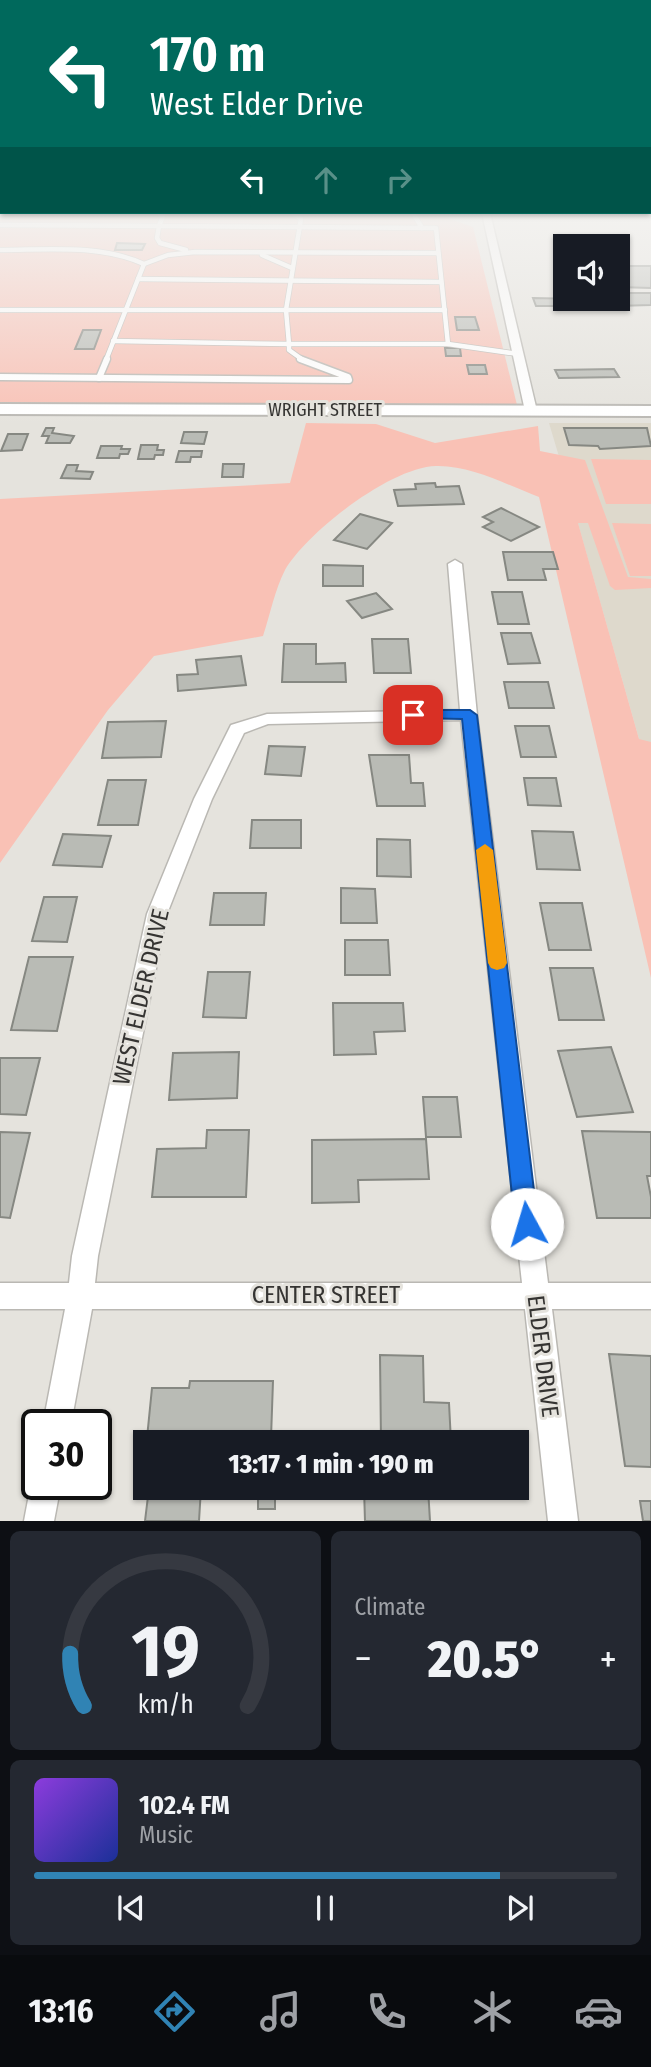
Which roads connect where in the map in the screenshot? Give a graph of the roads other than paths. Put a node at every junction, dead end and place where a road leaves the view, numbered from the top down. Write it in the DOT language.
graph roads {
  1 [pos="136,284"];
  2 [pos="289,284"];
  3 [pos="441,284"];
  4 [pos="502,284"];
  5 [pos="126,309"];
  6 [pos="0,310"];
  7 [pos="286,310"];
  8 [pos="445,310"];
  9 [pos="114,341"];
  10 [pos="289,344"];
  11 [pos="448,344"];
  12 [pos="518,354"];
  13 [pos="0,377"];
  14 [pos="99,378"];
  15 [pos="0,409"];
  16 [pos="531,411"];
  17 [pos="651,411"];
  18 [pos="455,564"];
  19 [pos="470,715"];
  20 [pos="535,1294"];
  21 [pos="80,1296"];
  22 [pos="651,1296"];
  23 [pos="0,1297"];
  24 [pos="60,1409"];
  25 [pos="43,1500"];
  26 [pos="39,1521"];
  27 [pos="563,1521"];
  1 -- 5 [label="lane"];
  2 -- 7 [label="lane"];
  3 -- 8 [label="lane"];
  4 -- 12 [label="street"];
  5 -- 6 [label="lane"];
  5 -- 7 [label="lane"];
  5 -- 9 [label="lane"];
  7 -- 8 [label="lane"];
  7 -- 10 [label="lane"];
  8 -- 11 [label="lane"];
  9 -- 10 [label="lane"];
  9 -- 14 [label="lane"];
  10 -- 11 [label="lane"];
  10 -- 14 [label="lane"];
  11 -- 12 [label="lane"];
  12 -- 16 [label="street"];
  13 -- 14 [label="lane"];
  15 -- 16 [label="main road, WRIGHT STREET"];
  16 -- 17 [label="main road, WRIGHT STREET"];
  18 -- 19 [label="street, ELDER DRIVE"];
  19 -- 20 [label="street, ELDER DRIVE"];
  19 -- 21 [label="street, WEST ELDER DRIVE"];
  20 -- 21 [label="street, CENTER STREET"];
  20 -- 22 [label="street, CENTER STREET"];
  20 -- 27 [label="street, ELDER DRIVE"];
  21 -- 23 [label="street, CENTER STREET"];
  21 -- 24 [label="street, WEST ELDER DRIVE"];
  25 -- 26 [label="street"];
}
